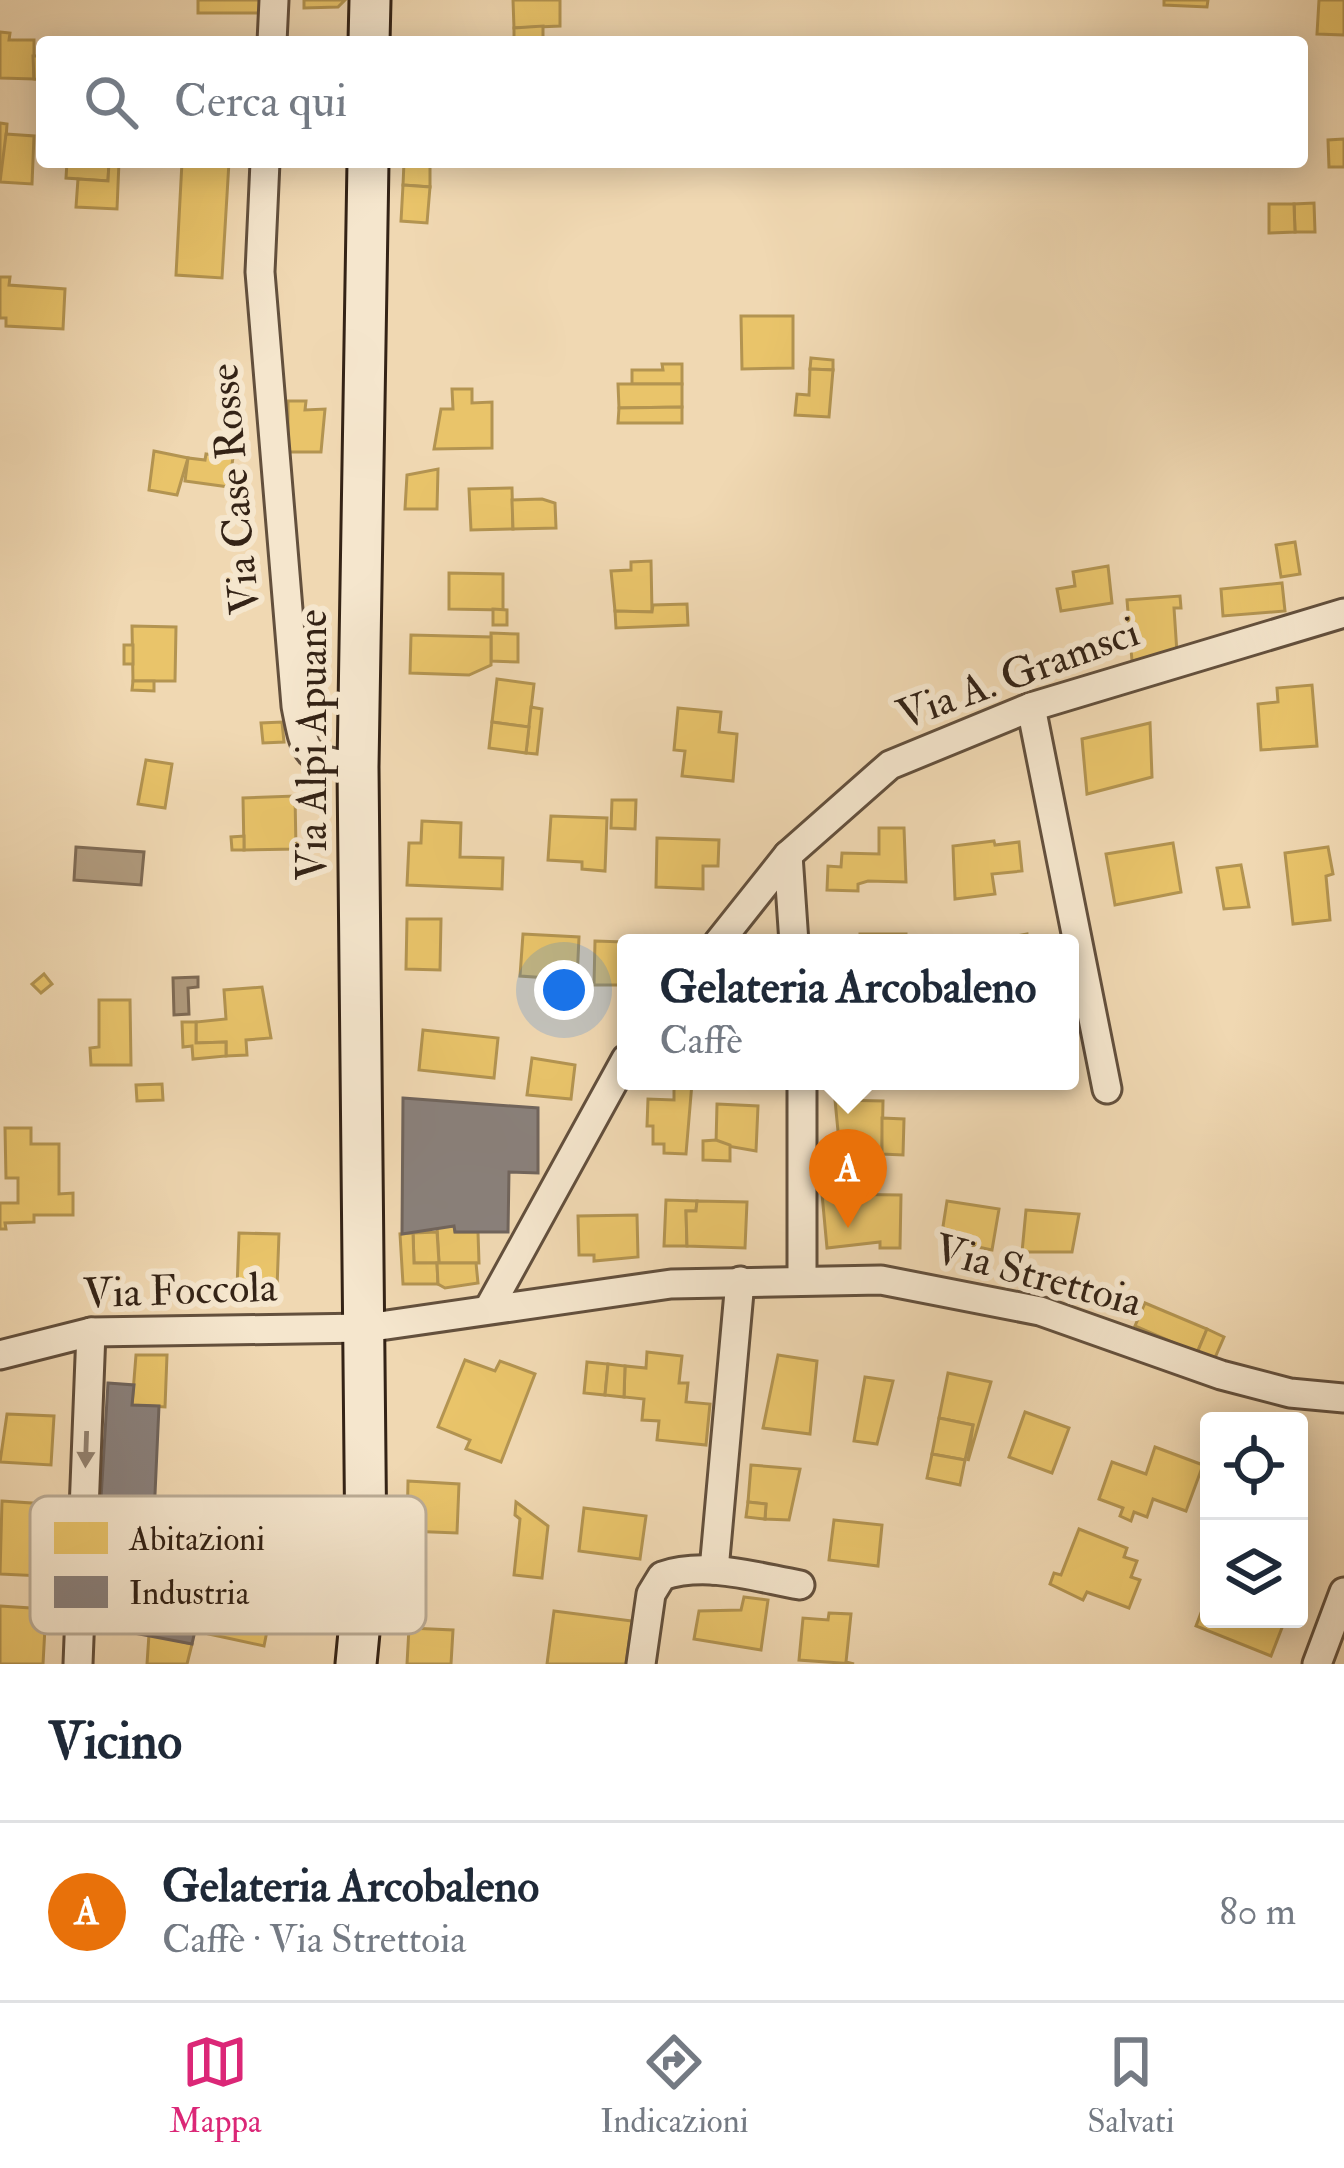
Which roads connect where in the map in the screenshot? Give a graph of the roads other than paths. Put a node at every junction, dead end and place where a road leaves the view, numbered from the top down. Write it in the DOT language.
graph roads {
  1 [pos="274,0"];
  2 [pos="370,0"];
  3 [pos="272,36"];
  4 [pos="369,36"];
  5 [pos="266,168"];
  6 [pos="368,168"];
  7 [pos="1344,613"];
  8 [pos="1031,707"];
  9 [pos="358,767"];
  10 [pos="788,855"];
  11 [pos="725,934"];
  12 [pos="793,934"];
  13 [pos="1076,934"];
  14 [pos="1079,948"];
  15 [pos="617,1075"];
  16 [pos="1107,1089"];
  17 [pos="802,1090"];
  18 [pos="802,1278"];
  19 [pos="740,1281"];
  20 [pos="489,1308"];
  21 [pos="366,1328"];
  22 [pos="91,1332"];
  23 [pos="0,1354"];
  24 [pos="1344,1398"];
  25 [pos="85,1496"];
  26 [pos="366,1496"];
  27 [pos="714,1570"];
  28 [pos="800,1585"];
  29 [pos="1344,1592"];
  30 [pos="79,1634"];
  31 [pos="359,1634"];
  32 [pos="78,1664"];
  33 [pos="356,1664"];
  34 [pos="640,1664"];
  35 [pos="1317,1664"];
  1 -- 3 [label="street"];
  2 -- 4 [label="main road"];
  5 -- 9 [label="street, Via Case Rosse"];
  6 -- 9 [label="main road, Via Alpi Apuane"];
  7 -- 8 [label="street, Via A. Gramsci"];
  8 -- 10 [label="street, Via A. Gramsci"];
  8 -- 13 [label="street"];
  9 -- 21 [label="main road, Via Alpi Apuane"];
  10 -- 11 [label="street, Via A. Gramsci"];
  10 -- 12 [label="street"];
  14 -- 16 [label="street"];
  15 -- 20 [label="street"];
  17 -- 18 [label="street"];
  18 -- 19 [label="street, Via Strettoia"];
  18 -- 24 [label="street, Via Strettoia"];
  19 -- 20 [label="street, Via Strettoia"];
  19 -- 27 [label="street"];
  20 -- 21 [label="street, Via Foccola"];
  21 -- 22 [label="street, Via Foccola"];
  21 -- 26 [label="main road, Via Alpi Apuane"];
  22 -- 23 [label="street, Via Foccola"];
  22 -- 25 [label="street, one-way"];
  27 -- 28 [label="street"];
  27 -- 34 [label="street"];
  29 -- 35 [label="street"];
  30 -- 32 [label="street, one-way"];
  31 -- 33 [label="main road, Via Alpi Apuane"];
}
